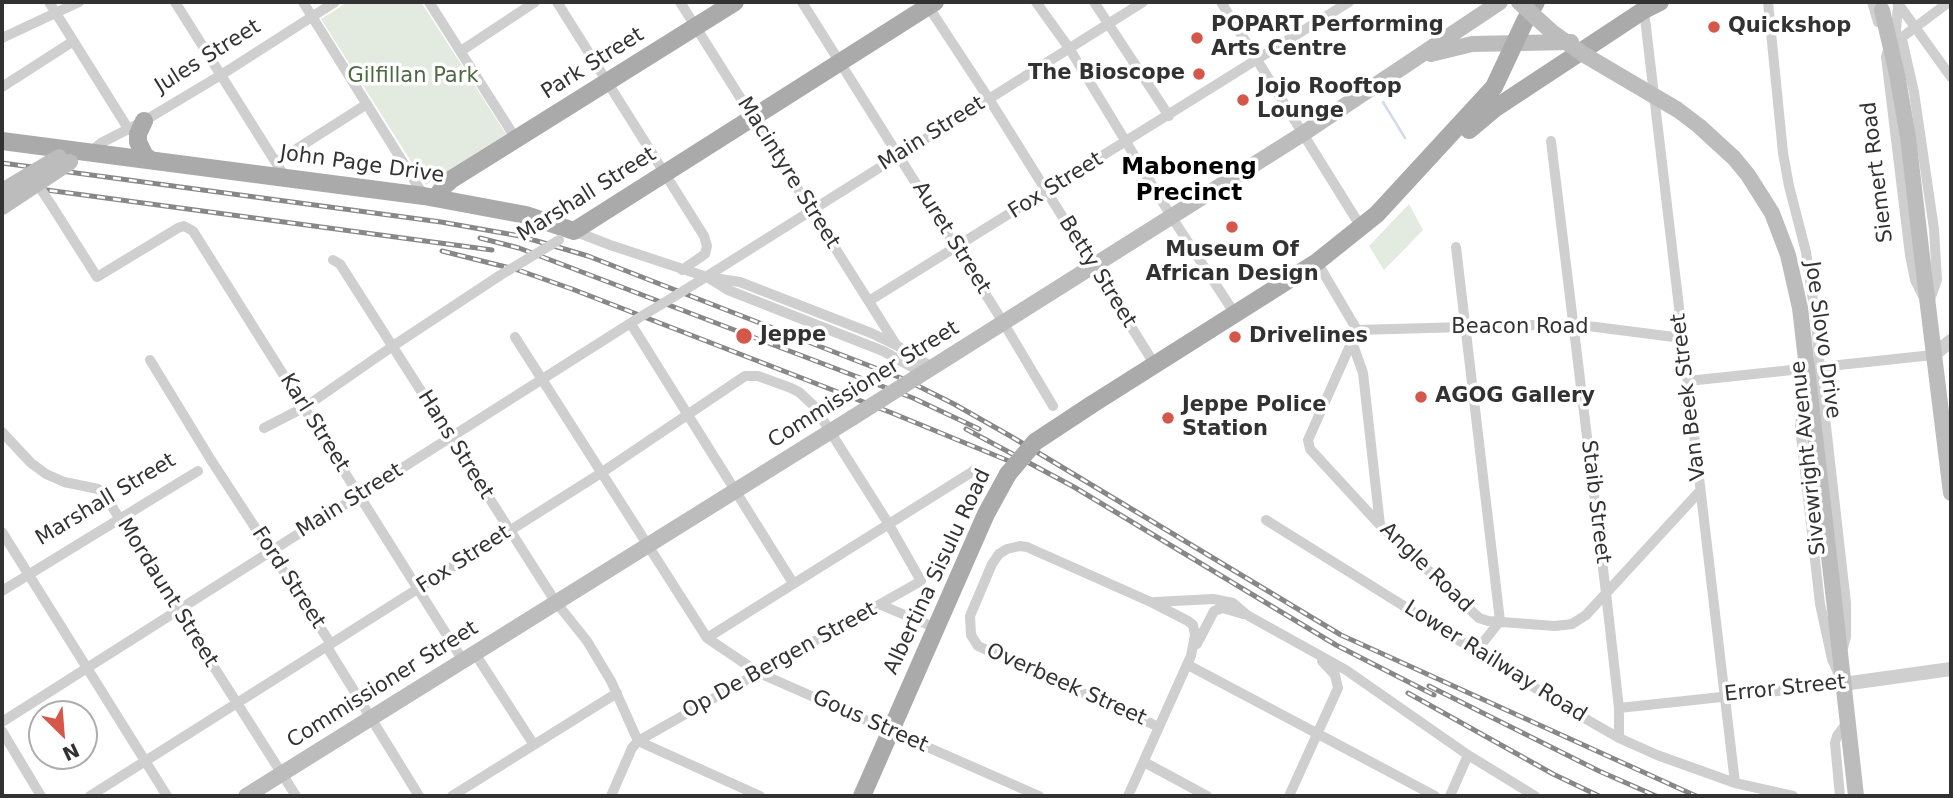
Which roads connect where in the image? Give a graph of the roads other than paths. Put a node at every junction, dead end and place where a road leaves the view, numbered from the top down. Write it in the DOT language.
graph roads {
  1 [pos="49,2"];
  2 [pos="79,2"];
  3 [pos="175,2"];
  4 [pos="303,2"];
  5 [pos="335,2"];
  6 [pos="429,2"];
  7 [pos="536,2"];
  8 [pos="557,2"];
  9 [pos="680,2"];
  10 [pos="735,2"];
  11 [pos="802,2"];
  12 [pos="1036,2"];
  13 [pos="1094,2"];
  14 [pos="1143,2"];
  15 [pos="1221,2"];
  16 [pos="1349,2"];
  17 [pos="1500,2"];
  18 [pos="1519,2"];
  19 [pos="1536,2"];
  20 [pos="1768,2"];
  21 [pos="1872,2"];
  22 [pos="1880,2"];
  23 [pos="1949,2"];
  24 [pos="930,3"];
  25 [pos="1650,4"];
  26 [pos="1898,4"];
  27 [pos="55,14"];
  28 [pos="313,16"];
  29 [pos="1108,24"];
  30 [pos="1914,26"];
  31 [pos="696,27"];
  32 [pos="2,38"];
  33 [pos="1598,40"];
  34 [pos="72,41"];
  35 [pos="1516,42"];
  36 [pos="1896,43"];
  37 [pos="1069,48"];
  38 [pos="461,51"];
  39 [pos="1258,59"];
  40 [pos="840,63"];
  41 [pos="1409,63"];
  42 [pos="221,75"];
  43 [pos="1951,77"];
  44 [pos="607,83"];
  45 [pos="2,87"];
  46 [pos="989,99"];
  47 [pos="367,104"];
  48 [pos="1169,116"];
  49 [pos="754,118"];
  50 [pos="137,125"];
  51 [pos="1304,133"];
  52 [pos="516,139"];
  53 [pos="2,141"];
  54 [pos="1551,141"];
  55 [pos="1127,142"];
  56 [pos="79,153"];
  57 [pos="899,155"];
  58 [pos="151,160"];
  59 [pos="475,166"];
  60 [pos="280,170"];
  61 [pos="665,173"];
  62 [pos="34,178"];
  63 [pos="2,191"];
  64 [pos="1047,192"];
  65 [pos="430,197"];
  66 [pos="467,203"];
  67 [pos="2,207"];
  68 [pos="812,209"];
  69 [pos="1377,214"];
  70 [pos="1171,216"];
  71 [pos="1362,227"];
  72 [pos="567,235"];
  73 [pos="957,247"];
  74 [pos="1457,247"];
  75 [pos="333,260"];
  76 [pos="1317,262"];
  77 [pos="1093,266"];
  78 [pos="682,270"];
  79 [pos="703,279"];
  80 [pos="869,301"];
  81 [pos="1928,305"];
  82 [pos="1235,314"];
  83 [pos="634,321"];
  84 [pos="1003,322"];
  85 [pos="1572,324"];
  86 [pos="1465,328"];
  87 [pos="1357,330"];
  88 [pos="515,337"];
  89 [pos="1682,338"];
  90 [pos="1951,341"];
  91 [pos="1352,342"];
  92 [pos="896,345"];
  93 [pos="393,346"];
  94 [pos="1933,355"];
  95 [pos="150,360"];
  96 [pos="1155,365"];
  97 [pos="1819,367"];
  98 [pos="924,372"];
  99 [pos="542,380"];
  100 [pos="1688,381"];
  101 [pos="1821,382"];
  102 [pos="1053,406"];
  103 [pos="305,407"];
  104 [pos="690,415"];
  105 [pos="264,428"];
  106 [pos="831,431"];
  107 [pos="2,432"];
  108 [pos="1947,432"];
  109 [pos="450,438"];
  110 [pos="975,470"];
  111 [pos="198,471"];
  112 [pos="601,473"];
  113 [pos="736,490"];
  114 [pos="1700,491"];
  115 [pos="1951,493"];
  116 [pos="359,495"];
  117 [pos="120,518"];
  118 [pos="1266,520"];
  119 [pos="888,523"];
  120 [pos="1380,525"];
  121 [pos="2,531"];
  122 [pos="509,531"];
  123 [pos="648,546"];
  124 [pos="272,551"];
  125 [pos="28,574"];
  126 [pos="793,583"];
  127 [pos="418,590"];
  128 [pos="2,591"];
  129 [pos="1606,593"];
  130 [pos="555,601"];
  131 [pos="1153,603"];
  132 [pos="881,605"];
  133 [pos="178,610"];
  134 [pos="1247,615"];
  135 [pos="1500,621"];
  136 [pos="936,628"];
  137 [pos="707,638"];
  138 [pos="327,647"];
  139 [pos="1477,650"];
  140 [pos="1313,653"];
  141 [pos="468,656"];
  142 [pos="1189,660"];
  143 [pos="1840,661"];
  144 [pos="87,668"];
  145 [pos="1951,669"];
  146 [pos="759,673"];
  147 [pos="1843,684"];
  148 [pos="1338,688"];
  149 [pos="617,693"];
  150 [pos="1723,696"];
  151 [pos="236,702"];
  152 [pos="1619,708"];
  153 [pos="370,717"];
  154 [pos="1849,720"];
  155 [pos="2,722"];
  156 [pos="1159,727"];
  157 [pos="2,731"];
  158 [pos="892,732"];
  159 [pos="1318,734"];
  160 [pos="1619,738"];
  161 [pos="638,741"];
  162 [pos="534,745"];
  163 [pos="1466,753"];
  164 [pos="145,762"];
  165 [pos="1144,762"];
  166 [pos="282,774"];
  167 [pos="1735,783"];
  168 [pos="1528,795"];
  169 [pos="41,796"];
  170 [pos="90,796"];
  171 [pos="167,796"];
  172 [pos="246,796"];
  173 [pos="296,796"];
  174 [pos="419,796"];
  175 [pos="452,796"];
  176 [pos="611,796"];
  177 [pos="760,796"];
  178 [pos="862,796"];
  179 [pos="1040,796"];
  180 [pos="1128,796"];
  181 [pos="1208,796"];
  182 [pos="1289,796"];
  183 [pos="1435,796"];
  184 [pos="1450,796"];
  185 [pos="1793,796"];
  186 [pos="1840,796"];
  187 [pos="1856,796"];
  1 -- 27 [label="street"];
  2 -- 27 [label="street"];
  3 -- 42 [label="street"];
  4 -- 28 [label="street"];
  5 -- 28 [label="street, Jules Street"];
  6 -- 38 [label="street"];
  7 -- 38 [label="street"];
  8 -- 44 [label="street"];
  9 -- 31 [label="street, Macintyre Street"];
  10 -- 31 [label="main road, Park Street"];
  11 -- 40 [label="street, Auret Street"];
  12 -- 37 [label="street"];
  13 -- 29 [label="street"];
  14 -- 29 [label="street, Main Street"];
  15 -- 39 [label="street"];
  16 -- 39 [label="street, Fox Street"];
  17 -- 41 [label="main road, Commissioner Street"];
  18 -- 143 [label="main road, Joe Slovo Drive, bridge"];
  19 -- 35 [label="main road, Albertina Sisulu Road"];
  20 -- 97 [label="street, Sivewright Avenue"];
  21 -- 36 [label="street"];
  22 -- 81 [label="main road, Siemert Road, bridge"];
  23 -- 30 [label="street"];
  24 -- 40 [label="main road, Marshall Street"];
  24 -- 46 [label="street, Betty Street"];
  25 -- 33 [label="main road, Albertina Sisulu Road"];
  25 -- 89 [label="street, Van Beek Street"];
  26 -- 30 [label="street"];
  26 -- 36 [label="street"];
  27 -- 32 [label="street"];
  27 -- 34 [label="street"];
  28 -- 42 [label="street, Jules Street"];
  28 -- 47 [label="street"];
  29 -- 37 [label="street, Main Street"];
  29 -- 48 [label="street"];
  30 -- 36 [label="street"];
  30 -- 43 [label="street"];
  31 -- 44 [label="main road, Park Street"];
  31 -- 49 [label="street, Macintyre Street"];
  33 -- 35 [label="main road"];
  33 -- 69 [label="main road, Albertina Sisulu Road"];
  34 -- 45 [label="street"];
  34 -- 50 [label="street"];
  35 -- 41 [label="main road"];
  35 -- 69 [label="main road, Albertina Sisulu Road"];
  36 -- 81 [label="street, Siemert Road"];
  36 -- 81 [label="street, Siemert Road"];
  37 -- 46 [label="street, Main Street"];
  37 -- 55 [label="street"];
  38 -- 52 [label="street"];
  39 -- 48 [label="street, Fox Street"];
  39 -- 51 [label="street"];
  40 -- 49 [label="main road, Marshall Street"];
  40 -- 57 [label="street, Auret Street"];
  41 -- 51 [label="main road, Commissioner Street"];
  42 -- 50 [label="street, Jules Street"];
  42 -- 60 [label="street"];
  44 -- 52 [label="main road, Park Street"];
  44 -- 61 [label="street"];
  46 -- 57 [label="street, Main Street"];
  46 -- 64 [label="street, Betty Street"];
  47 -- 60 [label="street"];
  47 -- 65 [label="street"];
  48 -- 55 [label="street, Fox Street"];
  49 -- 61 [label="main road, Marshall Street"];
  49 -- 68 [label="street, Macintyre Street"];
  50 -- 56 [label="street, Jules Street"];
  50 -- 58 [label="main road"];
  51 -- 70 [label="main road, Commissioner Street"];
  51 -- 71 [label="street"];
  52 -- 59 [label="main road, Park Street"];
  53 -- 56 [label="main road, John Page Drive"];
  54 -- 85 [label="street, Staib Street"];
  55 -- 64 [label="street, Fox Street"];
  55 -- 70 [label="street"];
  56 -- 58 [label="main road, John Page Drive"];
  56 -- 62 [label="main road, Jules Street, bridge"];
  57 -- 68 [label="street, Main Street"];
  57 -- 73 [label="street, Auret Street"];
  58 -- 60 [label="main road, John Page Drive"];
  59 -- 65 [label="main road, Park Street"];
  59 -- 66 [label="main road"];
  60 -- 65 [label="main road, John Page Drive"];
  61 -- 72 [label="main road, Marshall Street"];
  61 -- 78 [label="street"];
  62 -- 63 [label="main road, Jules Street, bridge"];
  62 -- 67 [label="main road, Jules Street, bridge"];
  62 -- 103 [label="street, Karl Street, bridge"];
  64 -- 73 [label="street, Fox Street"];
  64 -- 77 [label="street, Betty Street"];
  65 -- 66 [label="main road, John Page Drive"];
  66 -- 72 [label="main road, John Page Drive"];
  68 -- 79 [label="street, Main Street"];
  68 -- 80 [label="street, Macintyre Street"];
  69 -- 71 [label="main road, Albertina Sisulu Road"];
  70 -- 77 [label="main road, Commissioner Street"];
  70 -- 82 [label="street"];
  71 -- 76 [label="main road, Albertina Sisulu Road"];
  72 -- 78 [label="street, John Page Drive"];
  72 -- 93 [label="street, Marshall Street, bridge"];
  73 -- 80 [label="street, Fox Street"];
  73 -- 84 [label="street, Auret Street"];
  74 -- 86 [label="street"];
  75 -- 93 [label="street, Hans Street"];
  76 -- 82 [label="main road, Albertina Sisulu Road"];
  76 -- 87 [label="street"];
  77 -- 84 [label="main road, Commissioner Street"];
  77 -- 96 [label="street, Betty Street"];
  78 -- 79 [label="street, John Page Drive"];
  79 -- 83 [label="street, Main Street, bridge"];
  79 -- 92 [label="street, John Page Drive"];
  79 -- 98 [label="street, John Page Drive"];
  80 -- 92 [label="street, Macintyre Street"];
  81 -- 94 [label="main road, Siemert Road"];
  82 -- 96 [label="main road, Albertina Sisulu Road"];
  83 -- 99 [label="street, Main Street"];
  83 -- 104 [label="street"];
  84 -- 98 [label="main road, Commissioner Street"];
  84 -- 102 [label="street, Auret Street"];
  85 -- 86 [label="street, Beacon Road"];
  85 -- 89 [label="street, Beacon Road"];
  85 -- 129 [label="street, Staib Street"];
  86 -- 87 [label="street, Beacon Road"];
  86 -- 135 [label="street"];
  87 -- 91 [label="street"];
  88 -- 99 [label="street"];
  89 -- 100 [label="street, Van Beek Street"];
  90 -- 94 [label="street"];
  91 -- 120 [label="street"];
  91 -- 120 [label="street, Angle Road"];
  92 -- 98 [label="street, John Page Drive"];
  93 -- 103 [label="street, Marshall Street"];
  93 -- 109 [label="street, Hans Street"];
  94 -- 97 [label="street"];
  94 -- 108 [label="main road, Siemert Road"];
  95 -- 124 [label="street, Ford Street"];
  96 -- 136 [label="main road, Albertina Sisulu Road, bridge"];
  97 -- 100 [label="street"];
  97 -- 101 [label="street, Sivewright Avenue"];
  98 -- 106 [label="main road, Commissioner Street, bridge"];
  99 -- 109 [label="street, Main Street"];
  99 -- 112 [label="street"];
  100 -- 114 [label="street, Van Beek Street"];
  101 -- 143 [label="street, Sivewright Avenue"];
  101 -- 147 [label="street"];
  103 -- 105 [label="street, Marshall Street"];
  103 -- 116 [label="street, Karl Street"];
  104 -- 106 [label="street, Fox Street"];
  104 -- 112 [label="street, Fox Street"];
  104 -- 113 [label="street"];
  106 -- 113 [label="main road, Commissioner Street"];
  106 -- 119 [label="street"];
  107 -- 117 [label="street, Mordaunt Street"];
  108 -- 115 [label="main road, Siemert Road"];
  109 -- 116 [label="street, Main Street"];
  109 -- 122 [label="street, Hans Street"];
  110 -- 119 [label="street"];
  111 -- 117 [label="street, Marshall Street"];
  112 -- 122 [label="street, Fox Street"];
  112 -- 123 [label="street"];
  113 -- 123 [label="main road, Commissioner Street"];
  113 -- 126 [label="street"];
  114 -- 129 [label="street, Angle Road"];
  114 -- 150 [label="street, Van Beek Street"];
  116 -- 124 [label="street, Main Street"];
  116 -- 127 [label="street, Karl Street"];
  117 -- 125 [label="street, Marshall Street"];
  117 -- 133 [label="street, Mordaunt Street"];
  118 -- 139 [label="street, Lower Railway Road"];
  119 -- 126 [label="street"];
  119 -- 132 [label="street, Op De Bergen Street"];
  120 -- 135 [label="street, Angle Road"];
  121 -- 125 [label="street"];
  122 -- 127 [label="street, Fox Street"];
  122 -- 130 [label="street, Hans Street"];
  123 -- 130 [label="main road, Commissioner Street"];
  123 -- 137 [label="street"];
  124 -- 133 [label="street, Main Street"];
  124 -- 138 [label="street, Ford Street"];
  125 -- 128 [label="street, Marshall Street"];
  125 -- 144 [label="street"];
  126 -- 137 [label="street"];
  127 -- 138 [label="street, Fox Street"];
  127 -- 141 [label="street, Karl Street"];
  129 -- 135 [label="street, Angle Road"];
  129 -- 152 [label="street, Staib Street"];
  130 -- 141 [label="main road, Commissioner Street"];
  130 -- 149 [label="street, Hans Street"];
  131 -- 134 [label="street"];
  131 -- 142 [label="street"];
  131 -- 156 [label="street, Overbeek Street"];
  132 -- 136 [label="street"];
  132 -- 146 [label="street, Op De Bergen Street"];
  133 -- 144 [label="street, Main Street"];
  133 -- 151 [label="street, Mordaunt Street"];
  134 -- 140 [label="street"];
  134 -- 142 [label="street"];
  135 -- 139 [label="street"];
  136 -- 158 [label="main road, Albertina Sisulu Road"];
  137 -- 146 [label="street, Gous Street"];
  138 -- 151 [label="street, Fox Street"];
  138 -- 153 [label="street, Ford Street"];
  139 -- 160 [label="street, Lower Railway Road"];
  140 -- 148 [label="street"];
  140 -- 163 [label="street"];
  141 -- 153 [label="main road, Commissioner Street"];
  141 -- 162 [label="street, Karl Street"];
  142 -- 156 [label="street"];
  142 -- 159 [label="street"];
  143 -- 147 [label="main road, Joe Slovo Drive"];
  144 -- 155 [label="street, Main Street"];
  144 -- 164 [label="street"];
  145 -- 147 [label="street, Error Street"];
  146 -- 158 [label="street, Gous Street"];
  146 -- 161 [label="street, Op De Bergen Street"];
  147 -- 150 [label="street, Error Street"];
  147 -- 154 [label="main road"];
  148 -- 159 [label="street"];
  148 -- 163 [label="street"];
  149 -- 161 [label="street, Hans Street"];
  149 -- 162 [label="street"];
  150 -- 152 [label="street, Error Street"];
  150 -- 167 [label="street, Van Beek Street"];
  151 -- 164 [label="street, Fox Street"];
  151 -- 166 [label="street, Mordaunt Street"];
  152 -- 160 [label="street, Staib Street"];
  153 -- 166 [label="main road, Commissioner Street"];
  153 -- 174 [label="street, Ford Street"];
  154 -- 186 [label="street"];
  154 -- 187 [label="main road"];
  156 -- 165 [label="street"];
  157 -- 169 [label="street"];
  158 -- 178 [label="main road, Albertina Sisulu Road"];
  158 -- 179 [label="street, Gous Street"];
  159 -- 182 [label="street"];
  159 -- 183 [label="street"];
  160 -- 167 [label="street, Lower Railway Road"];
  161 -- 176 [label="street"];
  161 -- 177 [label="street"];
  162 -- 175 [label="street"];
  163 -- 168 [label="street"];
  163 -- 184 [label="street"];
  164 -- 170 [label="street, Fox Street"];
  164 -- 171 [label="street"];
  165 -- 180 [label="street"];
  165 -- 181 [label="street"];
  166 -- 172 [label="main road, Commissioner Street"];
  166 -- 173 [label="street, Mordaunt Street"];
  167 -- 185 [label="street, Lower Railway Road"];
}
